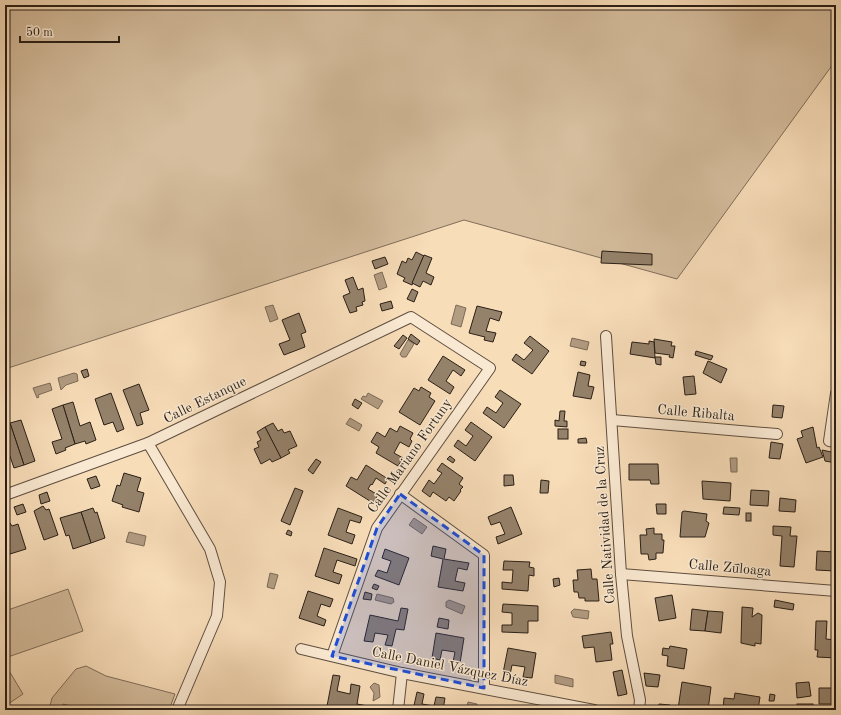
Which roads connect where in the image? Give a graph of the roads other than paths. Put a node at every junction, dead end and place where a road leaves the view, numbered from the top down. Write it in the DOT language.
graph roads {
  1 [pos="411,316"];
  2 [pos="606,336"];
  3 [pos="836,394"];
  4 [pos="612,420"];
  5 [pos="777,434"];
  6 [pos="836,442"];
  7 [pos="148,443"];
  8 [pos="400,494"];
  9 [pos="5,495"];
  10 [pos="621,574"];
  11 [pos="836,591"];
  12 [pos="301,649"];
  13 [pos="332,656"];
  14 [pos="402,672"];
  15 [pos="484,688"];
  16 [pos="177,710"];
  17 [pos="398,710"];
  18 [pos="594,710"];
  19 [pos="639,710"];
  1 -- 7 [label="street, Calle Estanque"];
  1 -- 8 [label="street, Calle Mariano Fortuny"];
  2 -- 4 [label="street, Calle Natividad de la Cruz"];
  3 -- 6 [label="street"];
  4 -- 5 [label="street, Calle Ribalta"];
  4 -- 10 [label="street, Calle Natividad de la Cruz"];
  7 -- 9 [label="street, Calle Estanque"];
  7 -- 16 [label="street"];
  8 -- 13 [label="street, Calle Mariano Fortuny"];
  8 -- 15 [label="street"];
  10 -- 11 [label="street, Calle Zuloaga"];
  10 -- 19 [label="street, Calle Natividad de la Cruz"];
  12 -- 13 [label="street, Calle Daniel Vázquez Díaz"];
  13 -- 14 [label="street, Calle Daniel Vázquez Díaz"];
  14 -- 15 [label="street, Calle Daniel Vázquez Díaz"];
  14 -- 17 [label="street"];
  15 -- 18 [label="street, Calle Daniel Vázquez Díaz"];
}
